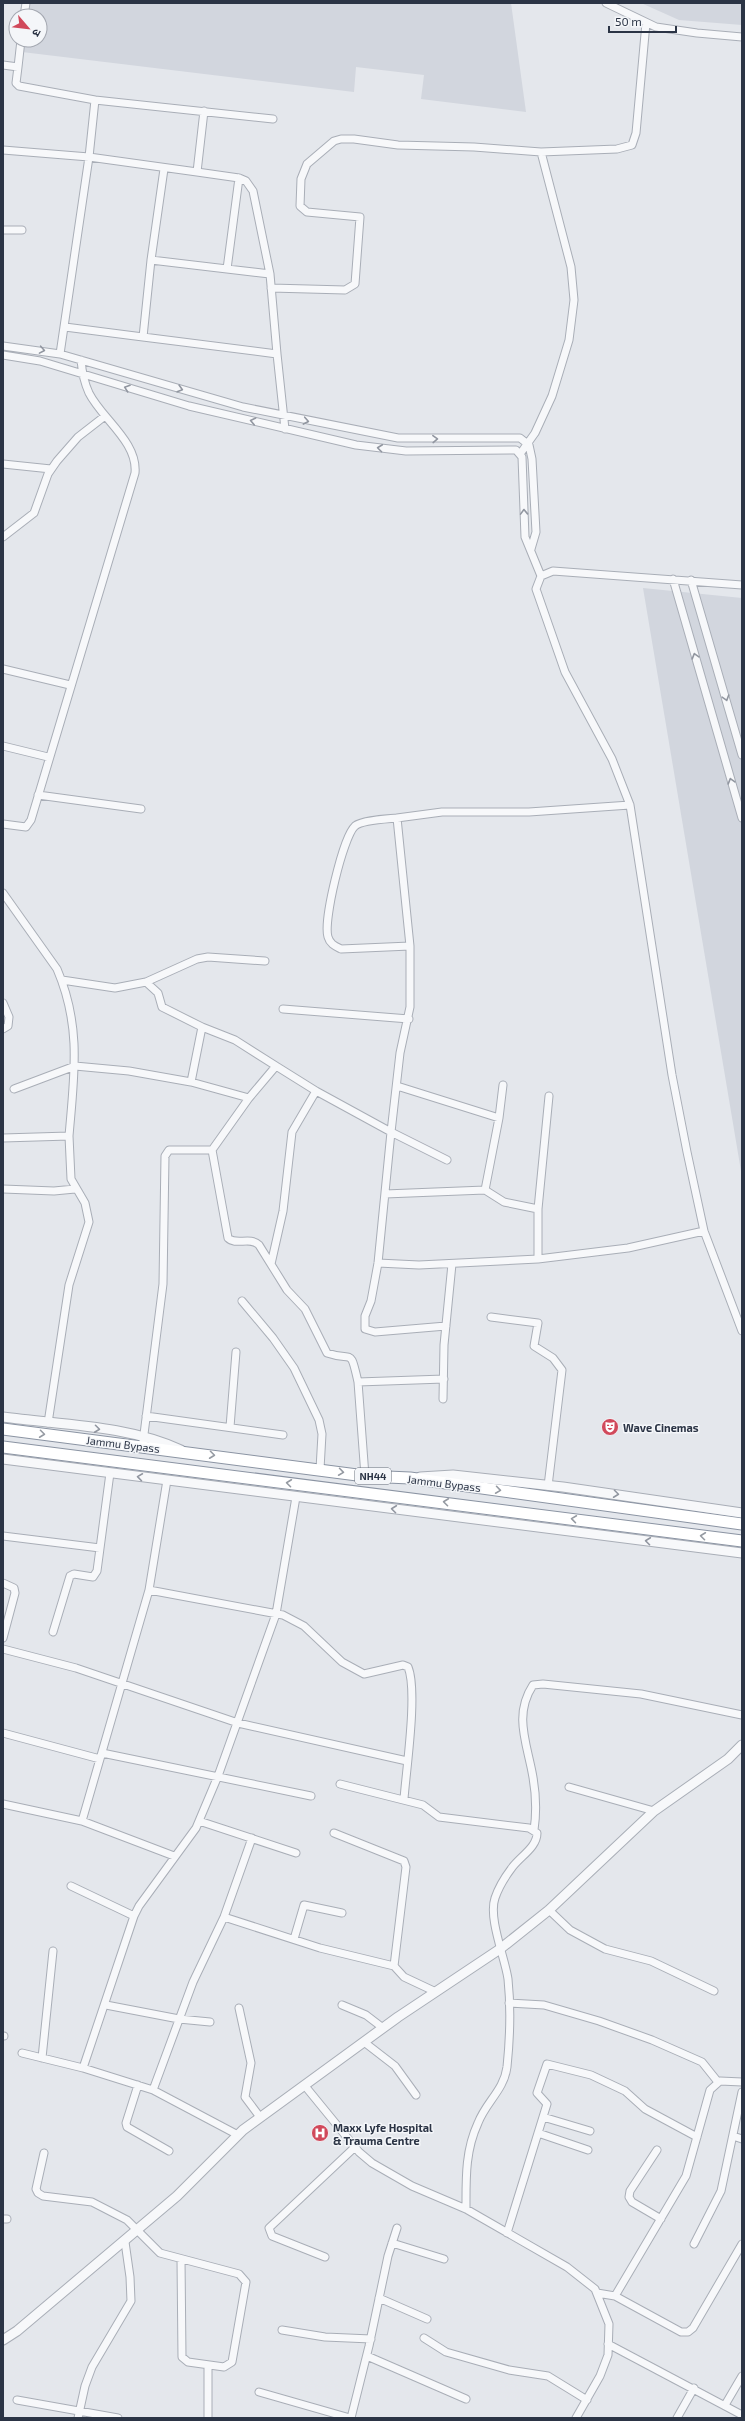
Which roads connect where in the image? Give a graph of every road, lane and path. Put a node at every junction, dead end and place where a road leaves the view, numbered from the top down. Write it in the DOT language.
graph roads {
  1 [pos="606,3"];
  2 [pos="646,23"];
  3 [pos="742,37"];
  4 [pos="20,48"];
  5 [pos="3,64"];
  6 [pos="18,67"];
  7 [pos="95,100"];
  8 [pos="204,111"];
  9 [pos="273,119"];
  10 [pos="3,150"];
  11 [pos="541,152"];
  12 [pos="89,157"];
  13 [pos="164,169"];
  14 [pos="197,172"];
  15 [pos="239,178"];
  16 [pos="3,230"];
  17 [pos="22,230"];
  18 [pos="151,260"];
  19 [pos="227,269"];
  20 [pos="270,274"];
  21 [pos="271,288"];
  22 [pos="65,327"];
  23 [pos="143,337"];
  24 [pos="3,346"];
  25 [pos="60,354"];
  26 [pos="277,354"];
  27 [pos="3,355"];
  28 [pos="81,360"];
  29 [pos="82,373"];
  30 [pos="166,385"];
  31 [pos="164,399"];
  32 [pos="105,416"];
  33 [pos="284,416"];
  34 [pos="285,428"];
  35 [pos="528,445"];
  36 [pos="520,454"];
  37 [pos="3,464"];
  38 [pos="51,469"];
  39 [pos="3,537"];
  40 [pos="531,549"];
  41 [pos="541,576"];
  42 [pos="673,579"];
  43 [pos="691,580"];
  44 [pos="742,585"];
  45 [pos="3,669"];
  46 [pos="70,685"];
  47 [pos="734,726"];
  48 [pos="742,728"];
  49 [pos="3,746"];
  50 [pos="742,755"];
  51 [pos="48,757"];
  52 [pos="38,795"];
  53 [pos="630,805"];
  54 [pos="141,809"];
  55 [pos="397,818"];
  56 [pos="742,818"];
  57 [pos="3,824"];
  58 [pos="3,893"];
  59 [pos="410,946"];
  60 [pos="265,961"];
  61 [pos="62,980"];
  62 [pos="146,982"];
  63 [pos="3,1003"];
  64 [pos="283,1009"];
  65 [pos="408,1019"];
  66 [pos="202,1027"];
  67 [pos="3,1028"];
  68 [pos="75,1066"];
  69 [pos="276,1066"];
  70 [pos="191,1082"];
  71 [pos="503,1085"];
  72 [pos="397,1086"];
  73 [pos="14,1089"];
  74 [pos="316,1091"];
  75 [pos="549,1096"];
  76 [pos="249,1098"];
  77 [pos="499,1118"];
  78 [pos="391,1132"];
  79 [pos="69,1136"];
  80 [pos="3,1138"];
  81 [pos="212,1150"];
  82 [pos="447,1160"];
  83 [pos="3,1189"];
  84 [pos="75,1189"];
  85 [pos="485,1190"];
  86 [pos="385,1194"];
  87 [pos="538,1209"];
  88 [pos="704,1230"];
  89 [pos="538,1259"];
  90 [pos="378,1263"];
  91 [pos="271,1264"];
  92 [pos="452,1264"];
  93 [pos="242,1301"];
  94 [pos="491,1317"];
  95 [pos="446,1326"];
  96 [pos="742,1331"];
  97 [pos="236,1352"];
  98 [pos="444,1379"];
  99 [pos="358,1382"];
  100 [pos="443,1399"];
  101 [pos="146,1416"];
  102 [pos="3,1417"];
  103 [pos="48,1423"];
  104 [pos="230,1427"];
  105 [pos="3,1430"];
  106 [pos="283,1435"];
  107 [pos="143,1441"];
  108 [pos="3,1447"];
  109 [pos="3,1459"];
  110 [pos="320,1469"];
  111 [pos="110,1473"];
  112 [pos="365,1476"];
  113 [pos="410,1478"];
  114 [pos="167,1480"];
  115 [pos="548,1486"];
  116 [pos="296,1497"];
  117 [pos="742,1513"];
  118 [pos="742,1524"];
  119 [pos="3,1536"];
  120 [pos="742,1542"];
  121 [pos="100,1548"];
  122 [pos="742,1553"];
  123 [pos="3,1583"];
  124 [pos="149,1590"];
  125 [pos="276,1614"];
  126 [pos="54,1632"];
  127 [pos="3,1638"];
  128 [pos="3,1649"];
  129 [pos="122,1684"];
  130 [pos="742,1715"];
  131 [pos="238,1723"];
  132 [pos="3,1733"];
  133 [pos="742,1745"];
  134 [pos="101,1756"];
  135 [pos="407,1762"];
  136 [pos="218,1776"];
  137 [pos="340,1784"];
  138 [pos="569,1787"];
  139 [pos="311,1796"];
  140 [pos="404,1799"];
  141 [pos="3,1804"];
  142 [pos="654,1811"];
  143 [pos="82,1821"];
  144 [pos="199,1821"];
  145 [pos="534,1830"];
  146 [pos="334,1832"];
  147 [pos="252,1838"];
  148 [pos="296,1853"];
  149 [pos="174,1856"];
  150 [pos="71,1886"];
  151 [pos="549,1910"];
  152 [pos="342,1913"];
  153 [pos="134,1916"];
  154 [pos="224,1917"];
  155 [pos="294,1940"];
  156 [pos="500,1948"];
  157 [pos="53,1951"];
  158 [pos="394,1966"];
  159 [pos="714,1991"];
  160 [pos="436,1992"];
  161 [pos="509,2003"];
  162 [pos="106,2005"];
  163 [pos="342,2005"];
  164 [pos="239,2008"];
  165 [pos="179,2019"];
  166 [pos="210,2022"];
  167 [pos="383,2028"];
  168 [pos="364,2042"];
  169 [pos="22,2053"];
  170 [pos="42,2058"];
  171 [pos="83,2068"];
  172 [pos="718,2082"];
  173 [pos="742,2082"];
  174 [pos="138,2085"];
  175 [pos="305,2086"];
  176 [pos="153,2090"];
  177 [pos="742,2092"];
  178 [pos="416,2095"];
  179 [pos="260,2117"];
  180 [pos="543,2117"];
  181 [pos="590,2131"];
  182 [pos="538,2133"];
  183 [pos="238,2135"];
  184 [pos="733,2136"];
  185 [pos="697,2137"];
  186 [pos="742,2139"];
  187 [pos="355,2147"];
  188 [pos="588,2150"];
  189 [pos="657,2150"];
  190 [pos="169,2151"];
  191 [pos="44,2153"];
  192 [pos="466,2209"];
  193 [pos="661,2219"];
  194 [pos="397,2228"];
  195 [pos="138,2230"];
  196 [pos="507,2233"];
  197 [pos="124,2242"];
  198 [pos="392,2243"];
  199 [pos="694,2244"];
  200 [pos="742,2244"];
  201 [pos="325,2257"];
  202 [pos="181,2259"];
  203 [pos="444,2259"];
  204 [pos="597,2293"];
  205 [pos="615,2296"];
  206 [pos="379,2298"];
  207 [pos="427,2319"];
  208 [pos="282,2330"];
  209 [pos="424,2338"];
  210 [pos="3,2340"];
  211 [pos="371,2340"];
  212 [pos="608,2344"];
  213 [pos="367,2356"];
  214 [pos="208,2365"];
  215 [pos="742,2376"];
  216 [pos="694,2388"];
  217 [pos="259,2392"];
  218 [pos="466,2399"];
  219 [pos="17,2400"];
  220 [pos="586,2400"];
  221 [pos="725,2406"];
  222 [pos="79,2410"];
  223 [pos="742,2415"];
  224 [pos="78,2418"];
  225 [pos="118,2418"];
  226 [pos="208,2418"];
  227 [pos="351,2418"];
  228 [pos="576,2418"];
  229 [pos="677,2418"];
  1 -- 2 [label="street"];
  2 -- 3 [label="street"];
  2 -- 11 [label="street"];
  4 -- 6 [label="street"];
  5 -- 6 [label="street"];
  6 -- 7 [label="street"];
  7 -- 8 [label="street"];
  7 -- 12 [label="street"];
  8 -- 9 [label="street"];
  8 -- 14 [label="street"];
  10 -- 12 [label="street"];
  11 -- 21 [label="street"];
  11 -- 35 [label="street"];
  12 -- 13 [label="street"];
  12 -- 22 [label="street"];
  13 -- 14 [label="street"];
  13 -- 18 [label="street"];
  14 -- 15 [label="street"];
  15 -- 19 [label="street"];
  15 -- 20 [label="street"];
  16 -- 17 [label="street"];
  18 -- 19 [label="street"];
  18 -- 23 [label="street"];
  19 -- 20 [label="street"];
  20 -- 21 [label="street"];
  21 -- 26 [label="street"];
  22 -- 23 [label="street"];
  22 -- 25 [label="street"];
  23 -- 26 [label="street"];
  24 -- 25 [label="street, one-way"];
  25 -- 28 [label="street"];
  26 -- 33 [label="street"];
  27 -- 29 [label="street"];
  28 -- 29 [label="street"];
  28 -- 30 [label="street"];
  31 -- 29 [label="street, one-way"];
  29 -- 32 [label="street"];
  30 -- 31 [label="street"];
  30 -- 33 [label="street, one-way"];
  34 -- 31 [label="street, one-way"];
  32 -- 38 [label="street"];
  32 -- 46 [label="street"];
  33 -- 34 [label="street"];
  33 -- 35 [label="street, one-way"];
  36 -- 34 [label="street, one-way"];
  35 -- 36 [label="street"];
  35 -- 40 [label="street"];
  40 -- 36 [label="street, one-way"];
  37 -- 38 [label="street"];
  38 -- 39 [label="street"];
  40 -- 41 [label="street"];
  41 -- 42 [label="street"];
  41 -- 53 [label="street"];
  42 -- 43 [label="street"];
  56 -- 42 [label="street, one-way"];
  43 -- 44 [label="street"];
  43 -- 47 [label="street, one-way"];
  45 -- 46 [label="street"];
  46 -- 51 [label="street"];
  47 -- 48 [label="street"];
  47 -- 50 [label="street"];
  49 -- 51 [label="street"];
  51 -- 52 [label="street"];
  52 -- 54 [label="street"];
  52 -- 57 [label="street"];
  53 -- 55 [label="street"];
  53 -- 88 [label="street"];
  55 -- 59 [label="street"];
  55 -- 59 [label="street"];
  58 -- 61 [label="street"];
  59 -- 65 [label="street"];
  60 -- 62 [label="street"];
  61 -- 62 [label="street"];
  61 -- 68 [label="street"];
  62 -- 66 [label="street"];
  63 -- 67 [label="street"];
  64 -- 65 [label="street"];
  65 -- 72 [label="street"];
  66 -- 69 [label="street"];
  66 -- 70 [label="street"];
  68 -- 70 [label="street"];
  68 -- 73 [label="street"];
  68 -- 79 [label="street"];
  69 -- 74 [label="street"];
  69 -- 76 [label="street"];
  70 -- 76 [label="street"];
  71 -- 77 [label="street"];
  72 -- 77 [label="street"];
  72 -- 78 [label="street"];
  74 -- 78 [label="street"];
  74 -- 91 [label="street"];
  75 -- 87 [label="street"];
  76 -- 81 [label="street"];
  77 -- 85 [label="street"];
  78 -- 82 [label="street"];
  78 -- 86 [label="street"];
  79 -- 80 [label="street"];
  79 -- 84 [label="street"];
  81 -- 91 [label="street"];
  81 -- 101 [label="street"];
  83 -- 84 [label="street"];
  84 -- 103 [label="street"];
  85 -- 86 [label="street"];
  85 -- 87 [label="street"];
  86 -- 90 [label="street"];
  87 -- 89 [label="street"];
  88 -- 89 [label="street"];
  88 -- 96 [label="street"];
  89 -- 92 [label="street"];
  90 -- 92 [label="street"];
  90 -- 95 [label="street"];
  91 -- 99 [label="street"];
  92 -- 95 [label="street"];
  93 -- 110 [label="street"];
  94 -- 115 [label="street"];
  95 -- 98 [label="street"];
  97 -- 104 [label="street"];
  98 -- 99 [label="street"];
  98 -- 100 [label="street"];
  99 -- 112 [label="street"];
  101 -- 104 [label="street"];
  101 -- 107 [label="street"];
  102 -- 103 [label="street"];
  103 -- 107 [label="street, one-way"];
  104 -- 106 [label="street"];
  105 -- 107 [label="highway, Jammu Bypass / NH44, one-way"];
  107 -- 110 [label="highway, Jammu Bypass / NH44, one-way"];
  120 -- 108 [label="highway, Jammu Bypass / NH44, one-way"];
  109 -- 111 [label="street"];
  110 -- 112 [label="highway, Jammu Bypass / NH44, one-way"];
  114 -- 111 [label="street, one-way"];
  111 -- 121 [label="street"];
  112 -- 113 [label="highway, Jammu Bypass / NH44"];
  113 -- 115 [label="street"];
  113 -- 118 [label="highway, Jammu Bypass / NH44, one-way"];
  114 -- 116 [label="street"];
  114 -- 124 [label="street"];
  115 -- 117 [label="street, one-way"];
  122 -- 116 [label="street, one-way"];
  116 -- 125 [label="street"];
  119 -- 121 [label="street"];
  121 -- 126 [label="street"];
  123 -- 127 [label="street"];
  124 -- 125 [label="street"];
  124 -- 129 [label="street"];
  125 -- 131 [label="street"];
  125 -- 135 [label="street"];
  128 -- 129 [label="street"];
  129 -- 131 [label="street"];
  129 -- 134 [label="street"];
  130 -- 145 [label="street"];
  131 -- 135 [label="street"];
  131 -- 136 [label="street"];
  132 -- 134 [label="street"];
  133 -- 142 [label="street"];
  134 -- 136 [label="street"];
  134 -- 143 [label="street"];
  135 -- 140 [label="street"];
  136 -- 139 [label="street"];
  136 -- 144 [label="street"];
  137 -- 140 [label="street"];
  138 -- 142 [label="street"];
  140 -- 145 [label="street"];
  141 -- 143 [label="street"];
  142 -- 151 [label="street"];
  143 -- 149 [label="street"];
  144 -- 147 [label="street"];
  144 -- 149 [label="street"];
  145 -- 156 [label="street"];
  146 -- 158 [label="street"];
  147 -- 148 [label="street"];
  147 -- 154 [label="street"];
  149 -- 153 [label="street"];
  150 -- 153 [label="street"];
  151 -- 156 [label="street"];
  151 -- 159 [label="street"];
  152 -- 155 [label="street"];
  153 -- 162 [label="street"];
  154 -- 155 [label="street"];
  154 -- 165 [label="street"];
  155 -- 158 [label="street"];
  156 -- 160 [label="street"];
  156 -- 161 [label="street"];
  157 -- 170 [label="street"];
  158 -- 160 [label="street"];
  160 -- 167 [label="street"];
  161 -- 172 [label="street"];
  161 -- 192 [label="street"];
  162 -- 165 [label="street"];
  162 -- 171 [label="street"];
  163 -- 167 [label="street"];
  164 -- 179 [label="street"];
  165 -- 166 [label="street"];
  165 -- 176 [label="street"];
  167 -- 168 [label="street"];
  168 -- 175 [label="street"];
  168 -- 178 [label="street"];
  169 -- 170 [label="street"];
  170 -- 171 [label="street"];
  171 -- 174 [label="street"];
  172 -- 173 [label="street"];
  172 -- 185 [label="street"];
  174 -- 176 [label="street"];
  174 -- 190 [label="street"];
  175 -- 179 [label="street"];
  175 -- 187 [label="street"];
  176 -- 183 [label="street"];
  177 -- 184 [label="street"];
  179 -- 183 [label="street"];
  180 -- 181 [label="street"];
  180 -- 182 [label="street"];
  180 -- 185 [label="street"];
  182 -- 188 [label="street"];
  182 -- 196 [label="street"];
  183 -- 195 [label="street"];
  184 -- 186 [label="street"];
  184 -- 199 [label="street"];
  185 -- 193 [label="street"];
  187 -- 192 [label="street"];
  187 -- 201 [label="street"];
  189 -- 193 [label="street"];
  191 -- 195 [label="street"];
  192 -- 196 [label="street"];
  193 -- 205 [label="street"];
  194 -- 198 [label="street"];
  195 -- 197 [label="street"];
  195 -- 202 [label="street"];
  196 -- 204 [label="street"];
  197 -- 210 [label="street"];
  197 -- 222 [label="street"];
  198 -- 203 [label="street"];
  198 -- 206 [label="street"];
  200 -- 205 [label="street"];
  202 -- 214 [label="street"];
  202 -- 214 [label="street"];
  204 -- 205 [label="street"];
  204 -- 212 [label="street"];
  206 -- 207 [label="street"];
  206 -- 211 [label="street"];
  208 -- 211 [label="street"];
  209 -- 220 [label="street"];
  211 -- 213 [label="street"];
  212 -- 216 [label="street"];
  212 -- 220 [label="street"];
  213 -- 218 [label="street"];
  213 -- 227 [label="street"];
  214 -- 226 [label="street"];
  215 -- 221 [label="street"];
  216 -- 221 [label="street"];
  216 -- 229 [label="street"];
  217 -- 227 [label="street"];
  219 -- 222 [label="street"];
  220 -- 228 [label="street"];
  221 -- 223 [label="street"];
  222 -- 224 [label="street"];
  222 -- 225 [label="street"];
}
